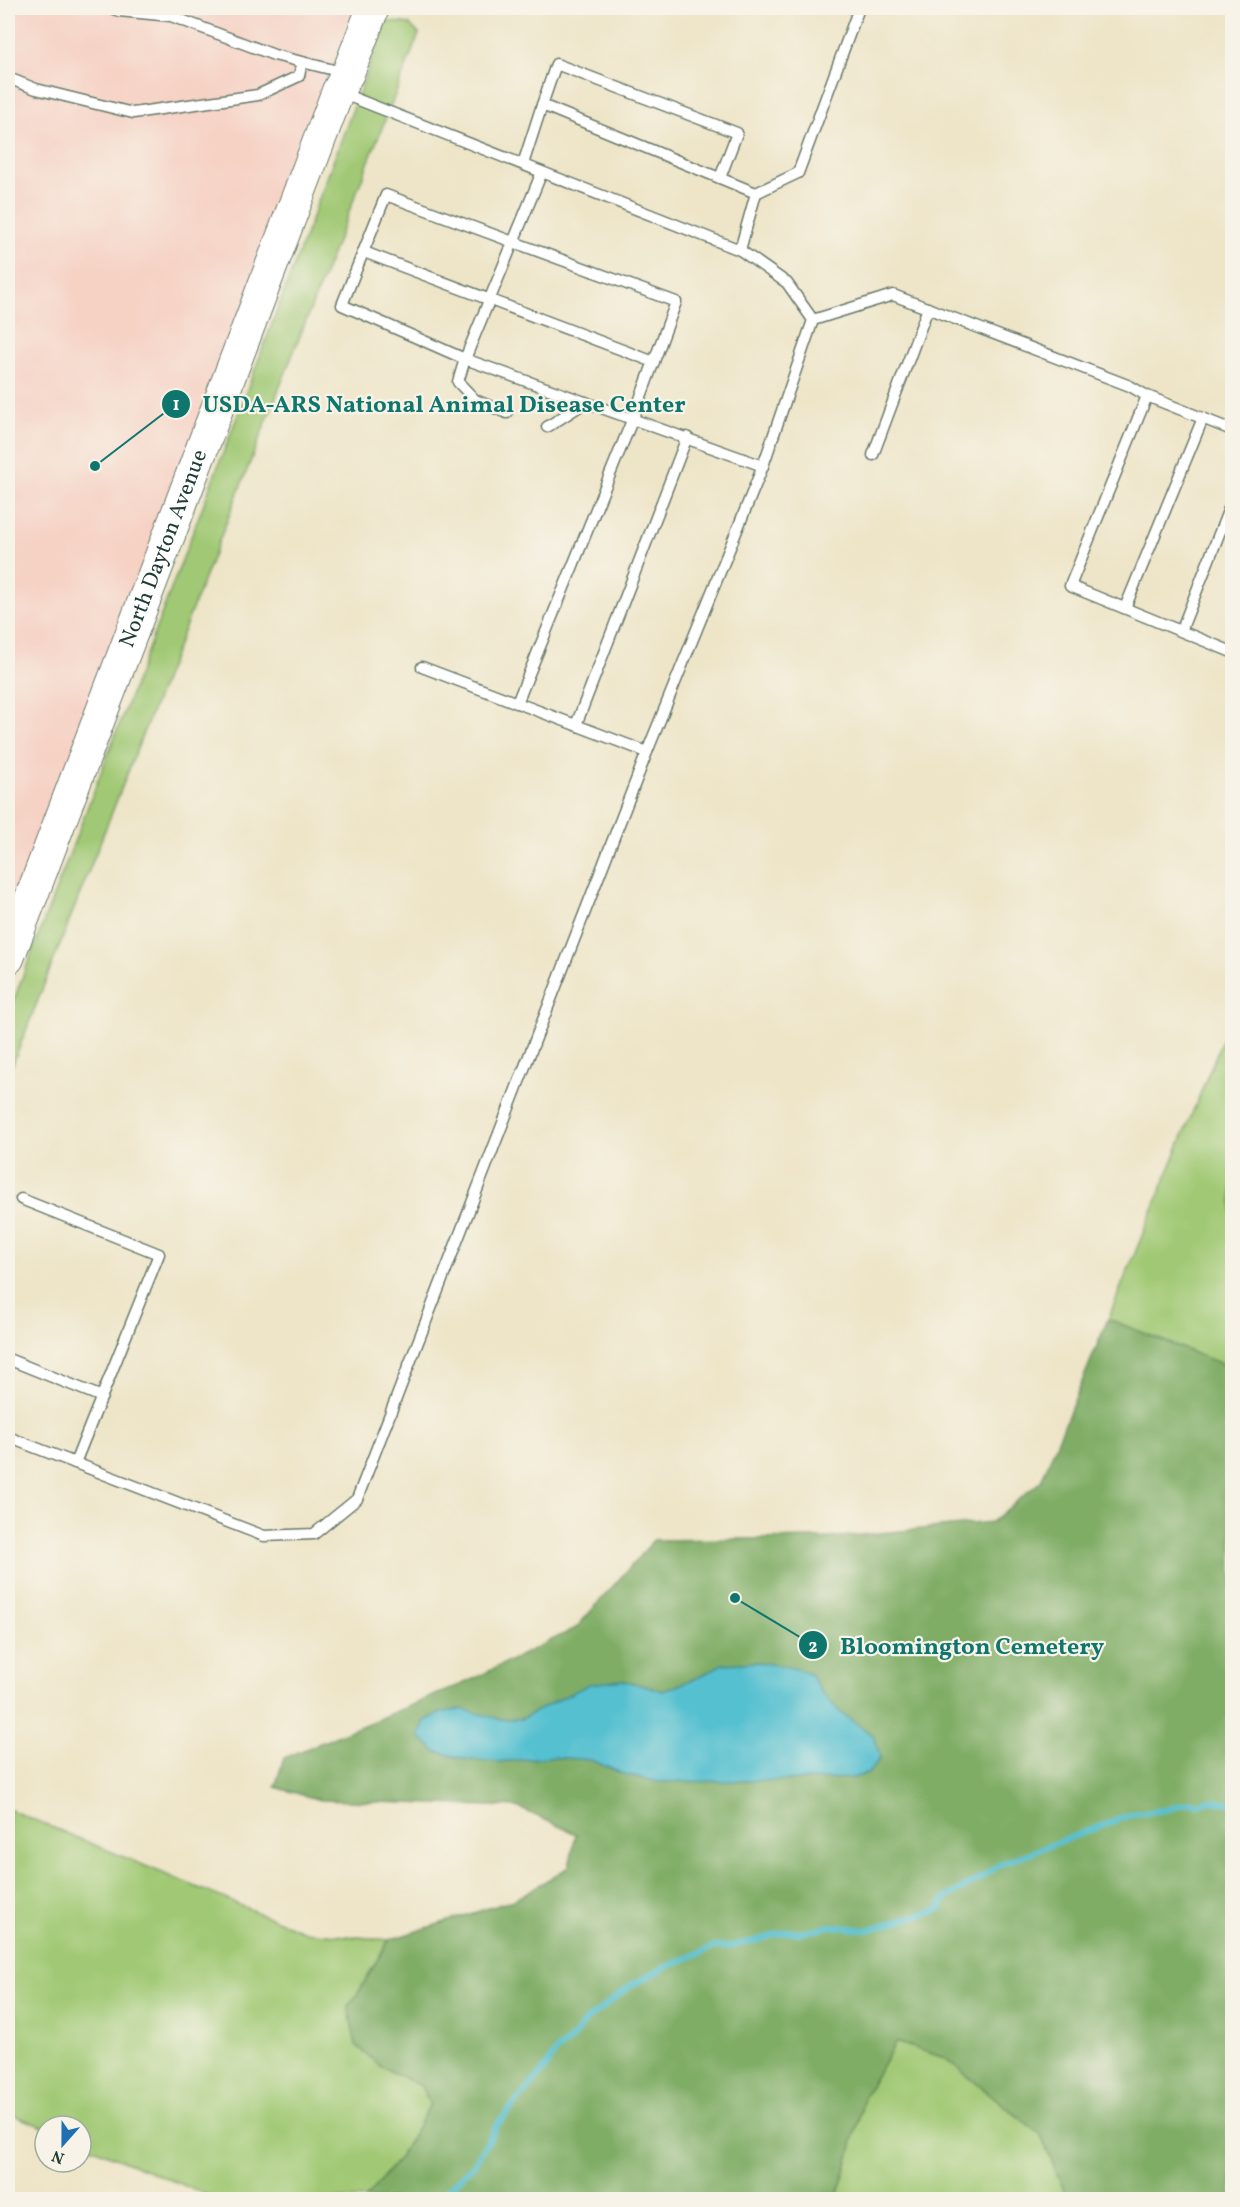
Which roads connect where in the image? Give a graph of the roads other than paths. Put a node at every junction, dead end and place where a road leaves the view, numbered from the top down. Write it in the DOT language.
graph roads {
  1 [pos="111,8"];
  2 [pos="373,8"];
  3 [pos="859,8"];
  4 [pos="302,62"];
  5 [pos="8,78"];
  6 [pos="343,82"];
  7 [pos="542,105"];
  8 [pos="523,164"];
  9 [pos="542,172"];
  10 [pos="720,178"];
  11 [pos="756,193"];
  12 [pos="513,242"];
  13 [pos="740,250"];
  14 [pos="364,252"];
  15 [pos="490,298"];
  16 [pos="928,308"];
  17 [pos="813,320"];
  18 [pos="465,359"];
  19 [pos="654,362"];
  20 [pos="1147,396"];
  21 [pos="586,402"];
  22 [pos="507,413"];
  23 [pos="633,418"];
  24 [pos="1203,418"];
  25 [pos="547,428"];
  26 [pos="1233,430"];
  27 [pos="687,437"];
  28 [pos="873,455"];
  29 [pos="764,466"];
  30 [pos="1233,501"];
  31 [pos="1125,608"];
  32 [pos="1181,631"];
  33 [pos="1233,652"];
  34 [pos="422,667"];
  35 [pos="518,703"];
  36 [pos="576,725"];
  37 [pos="647,752"];
  38 [pos="8,958"];
  39 [pos="21,1199"];
  40 [pos="8,1359"];
  41 [pos="102,1397"];
  42 [pos="8,1437"];
  43 [pos="75,1463"];
  1 -- 4 [label="lane"];
  2 -- 6 [label="main road, North Dayton Avenue"];
  3 -- 11 [label="lane"];
  4 -- 5 [label="lane"];
  4 -- 6 [label="lane"];
  6 -- 8 [label="lane"];
  6 -- 38 [label="main road, North Dayton Avenue"];
  7 -- 8 [label="lane"];
  7 -- 10 [label="lane"];
  7 -- 10 [label="lane"];
  8 -- 9 [label="lane"];
  9 -- 12 [label="lane"];
  9 -- 13 [label="lane"];
  10 -- 11 [label="lane"];
  11 -- 13 [label="lane"];
  12 -- 14 [label="lane"];
  12 -- 15 [label="lane"];
  12 -- 19 [label="lane"];
  13 -- 17 [label="lane"];
  14 -- 15 [label="lane"];
  14 -- 18 [label="lane"];
  15 -- 18 [label="lane"];
  15 -- 19 [label="lane"];
  16 -- 17 [label="lane"];
  16 -- 20 [label="lane"];
  16 -- 28 [label="lane"];
  17 -- 29 [label="lane"];
  18 -- 21 [label="lane"];
  18 -- 22 [label="lane"];
  19 -- 23 [label="lane"];
  20 -- 24 [label="lane"];
  20 -- 31 [label="lane"];
  21 -- 23 [label="lane"];
  21 -- 25 [label="lane"];
  23 -- 27 [label="lane"];
  23 -- 35 [label="lane"];
  24 -- 26 [label="lane"];
  24 -- 31 [label="lane"];
  27 -- 29 [label="lane"];
  27 -- 36 [label="lane"];
  29 -- 37 [label="lane"];
  30 -- 32 [label="lane"];
  31 -- 32 [label="lane"];
  32 -- 33 [label="lane"];
  34 -- 35 [label="lane"];
  35 -- 36 [label="lane"];
  36 -- 37 [label="lane"];
  37 -- 43 [label="lane"];
  39 -- 41 [label="lane"];
  40 -- 41 [label="lane"];
  41 -- 43 [label="lane"];
  42 -- 43 [label="lane"];
}
